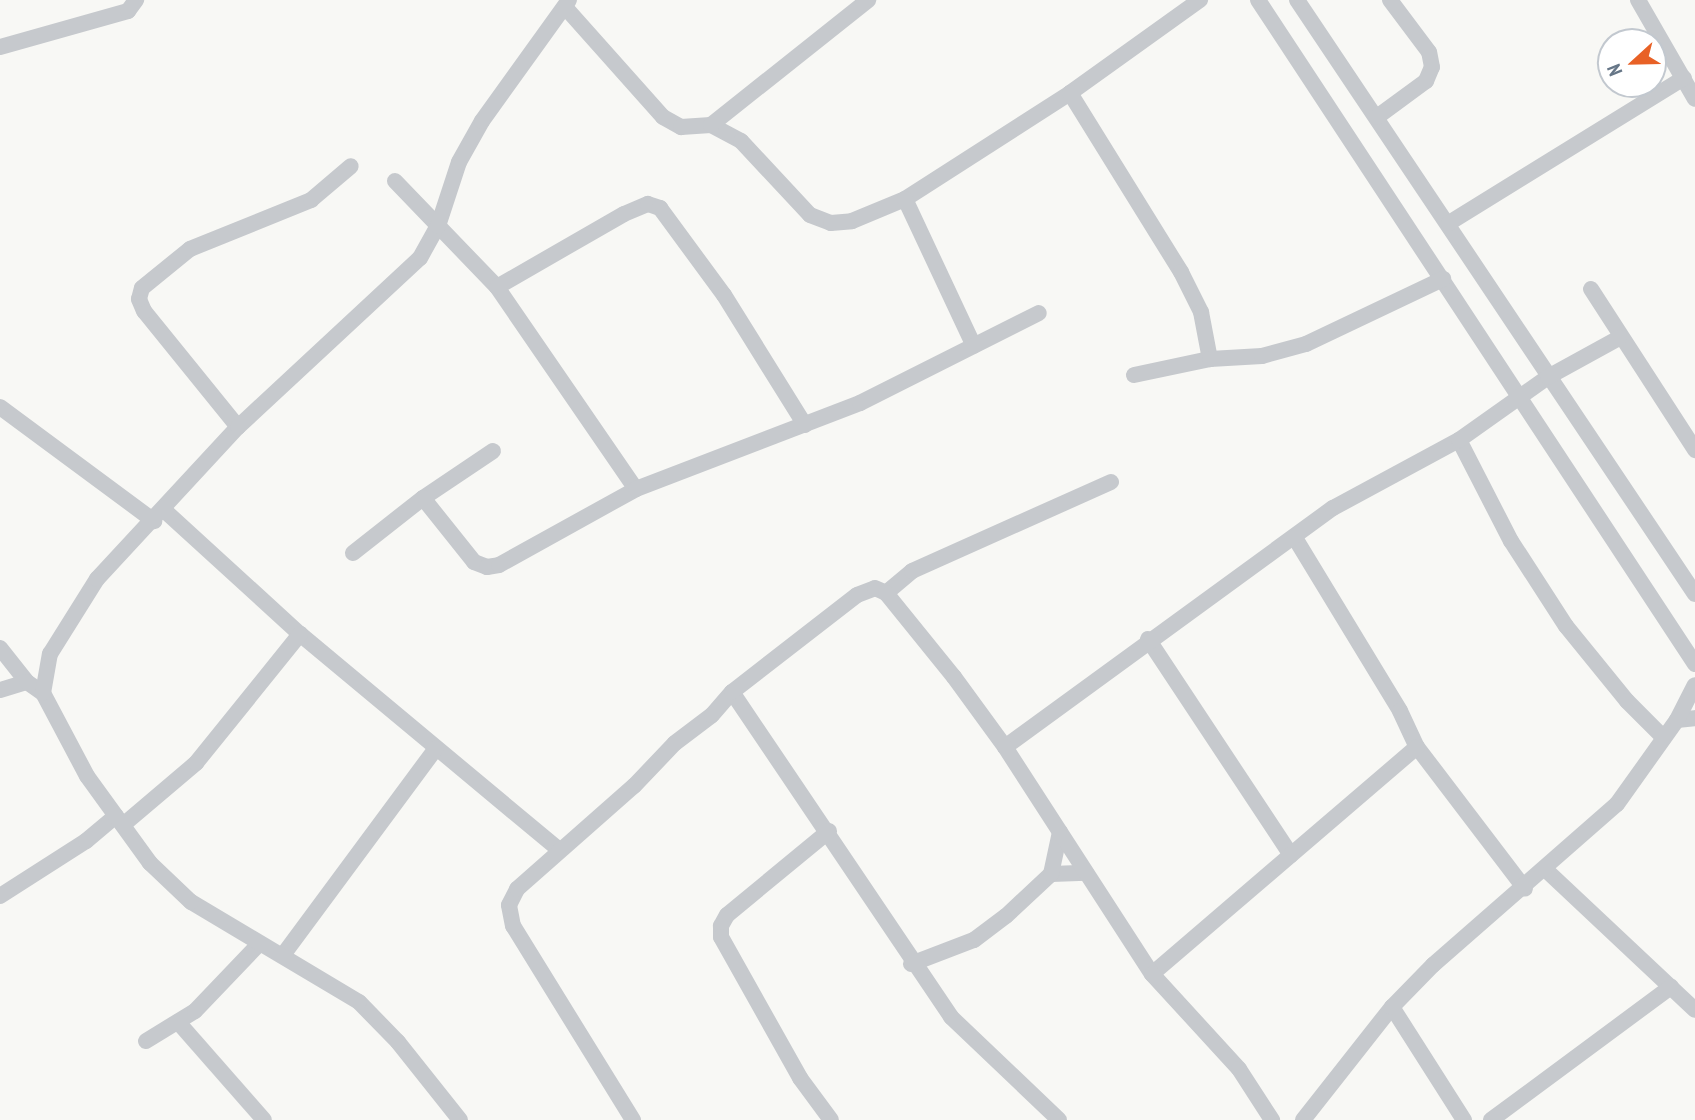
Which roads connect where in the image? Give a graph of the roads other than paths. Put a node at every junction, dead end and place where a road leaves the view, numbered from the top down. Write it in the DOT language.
graph roads {
  1 [pos="136,0"];
  2 [pos="868,0"];
  3 [pos="1200,0"];
  4 [pos="1258,0"];
  5 [pos="1297,0"];
  6 [pos="1390,0"];
  7 [pos="1639,0"];
  8 [pos="567,3"];
  9 [pos="0,47"];
  10 [pos="1684,78"];
  11 [pos="1070,93"];
  12 [pos="1695,99"];
  13 [pos="1377,117"];
  14 [pos="711,125"];
  15 [pos="351,166"];
  16 [pos="395,181"];
  17 [pos="905,200"];
  18 [pos="1449,223"];
  19 [pos="438,226"];
  20 [pos="1443,279"];
  21 [pos="496,287"];
  22 [pos="1591,289"];
  23 [pos="1039,313"];
  24 [pos="1619,338"];
  25 [pos="974,346"];
  26 [pos="1210,359"];
  27 [pos="1134,374"];
  28 [pos="1548,377"];
  29 [pos="1521,400"];
  30 [pos="0,407"];
  31 [pos="806,425"];
  32 [pos="237,427"];
  33 [pos="1459,440"];
  34 [pos="1695,450"];
  35 [pos="493,451"];
  36 [pos="1111,482"];
  37 [pos="636,489"];
  38 [pos="423,498"];
  39 [pos="159,516"];
  40 [pos="1295,538"];
  41 [pos="353,553"];
  42 [pos="886,593"];
  43 [pos="1695,594"];
  44 [pos="300,634"];
  45 [pos="1148,639"];
  46 [pos="0,648"];
  47 [pos="1695,664"];
  48 [pos="27,682"];
  49 [pos="1695,685"];
  50 [pos="0,690"];
  51 [pos="732,692"];
  52 [pos="43,693"];
  53 [pos="1695,718"];
  54 [pos="1677,720"];
  55 [pos="1663,737"];
  56 [pos="1005,747"];
  57 [pos="1417,747"];
  58 [pos="436,748"];
  59 [pos="120,820"];
  60 [pos="829,831"];
  61 [pos="1060,832"];
  62 [pos="559,850"];
  63 [pos="1291,855"];
  64 [pos="1546,870"];
  65 [pos="1086,873"];
  66 [pos="1051,874"];
  67 [pos="1525,889"];
  68 [pos="0,896"];
  69 [pos="260,944"];
  70 [pos="283,956"];
  71 [pos="911,964"];
  72 [pos="1152,974"];
  73 [pos="1671,987"];
  74 [pos="1392,1007"];
  75 [pos="1695,1010"];
  76 [pos="178,1022"];
  77 [pos="146,1041"];
  78 [pos="264,1120"];
  79 [pos="460,1120"];
  80 [pos="633,1120"];
  81 [pos="831,1120"];
  82 [pos="1059,1120"];
  83 [pos="1272,1120"];
  84 [pos="1303,1120"];
  85 [pos="1464,1120"];
  86 [pos="1491,1120"];
  1 -- 9 [label="street"];
  2 -- 14 [label="street"];
  3 -- 11 [label="street"];
  4 -- 20 [label="street"];
  5 -- 13 [label="street"];
  6 -- 13 [label="street"];
  7 -- 10 [label="street"];
  8 -- 14 [label="street"];
  8 -- 19 [label="street"];
  10 -- 12 [label="street"];
  10 -- 18 [label="street"];
  11 -- 17 [label="street"];
  11 -- 26 [label="street"];
  13 -- 18 [label="street"];
  14 -- 17 [label="street"];
  15 -- 32 [label="street"];
  16 -- 19 [label="street"];
  17 -- 25 [label="street"];
  18 -- 28 [label="street"];
  19 -- 21 [label="street"];
  19 -- 32 [label="street"];
  20 -- 26 [label="street"];
  20 -- 29 [label="street"];
  21 -- 31 [label="street"];
  21 -- 37 [label="street"];
  22 -- 24 [label="street"];
  23 -- 25 [label="street"];
  24 -- 28 [label="street"];
  24 -- 34 [label="street"];
  25 -- 31 [label="street"];
  26 -- 27 [label="street"];
  28 -- 29 [label="street"];
  28 -- 43 [label="street"];
  29 -- 33 [label="street"];
  29 -- 47 [label="street"];
  30 -- 39 [label="street"];
  31 -- 37 [label="street"];
  32 -- 39 [label="street"];
  33 -- 40 [label="street"];
  33 -- 55 [label="street"];
  35 -- 38 [label="street"];
  36 -- 42 [label="street"];
  37 -- 38 [label="street"];
  38 -- 41 [label="street"];
  39 -- 44 [label="street"];
  39 -- 52 [label="street"];
  40 -- 45 [label="street"];
  40 -- 57 [label="street"];
  42 -- 51 [label="street"];
  42 -- 56 [label="street"];
  44 -- 58 [label="street"];
  44 -- 59 [label="street"];
  45 -- 56 [label="street"];
  45 -- 63 [label="street"];
  46 -- 48 [label="street"];
  48 -- 50 [label="street"];
  48 -- 52 [label="street"];
  49 -- 54 [label="street"];
  51 -- 60 [label="street"];
  51 -- 62 [label="street"];
  52 -- 59 [label="street"];
  53 -- 54 [label="street"];
  54 -- 55 [label="street"];
  55 -- 64 [label="street"];
  56 -- 61 [label="street"];
  57 -- 63 [label="street"];
  57 -- 67 [label="street"];
  58 -- 62 [label="street"];
  58 -- 70 [label="street"];
  59 -- 68 [label="street"];
  59 -- 69 [label="street"];
  60 -- 71 [label="street"];
  60 -- 81 [label="street"];
  61 -- 65 [label="street"];
  61 -- 66 [label="street"];
  62 -- 80 [label="street"];
  63 -- 72 [label="street"];
  64 -- 67 [label="street"];
  64 -- 73 [label="street"];
  65 -- 66 [label="street"];
  65 -- 72 [label="street"];
  66 -- 71 [label="street"];
  67 -- 74 [label="street"];
  69 -- 70 [label="street"];
  69 -- 76 [label="street"];
  70 -- 79 [label="street"];
  71 -- 82 [label="street"];
  72 -- 83 [label="street"];
  73 -- 75 [label="street"];
  73 -- 86 [label="street"];
  74 -- 84 [label="street"];
  74 -- 85 [label="street"];
  76 -- 77 [label="street"];
  76 -- 78 [label="street"];
}
